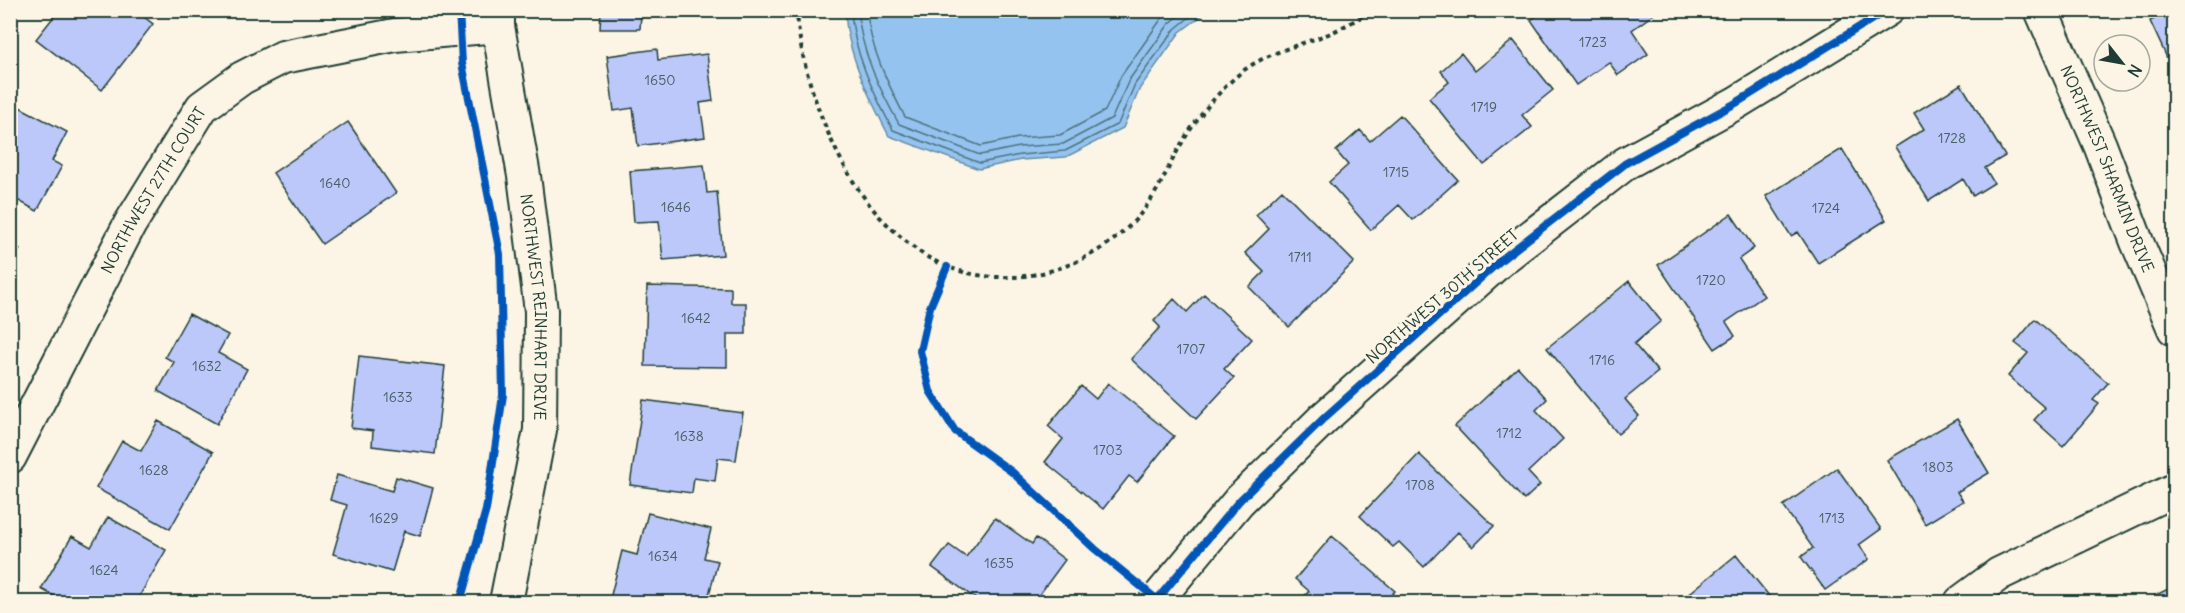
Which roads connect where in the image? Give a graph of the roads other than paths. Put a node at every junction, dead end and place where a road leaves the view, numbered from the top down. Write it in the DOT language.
graph roads {
  1 [pos="1887,10"];
  2 [pos="2041,10"];
  3 [pos="498,18"];
  4 [pos="2175,329"];
  5 [pos="10,457"];
  6 [pos="2175,490"];
  7 [pos="506,603"];
  8 [pos="1155,603"];
  9 [pos="1961,603"];
  1 -- 8 [label="street, NORTHWEST 30TH STREET"];
  2 -- 4 [label="street, NORTHWEST SHARMIN DRIVE"];
  3 -- 5 [label="street, NORTHWEST 27TH COURT"];
  3 -- 7 [label="street, NORTHWEST REINHART DRIVE"];
  6 -- 9 [label="street"];
}
